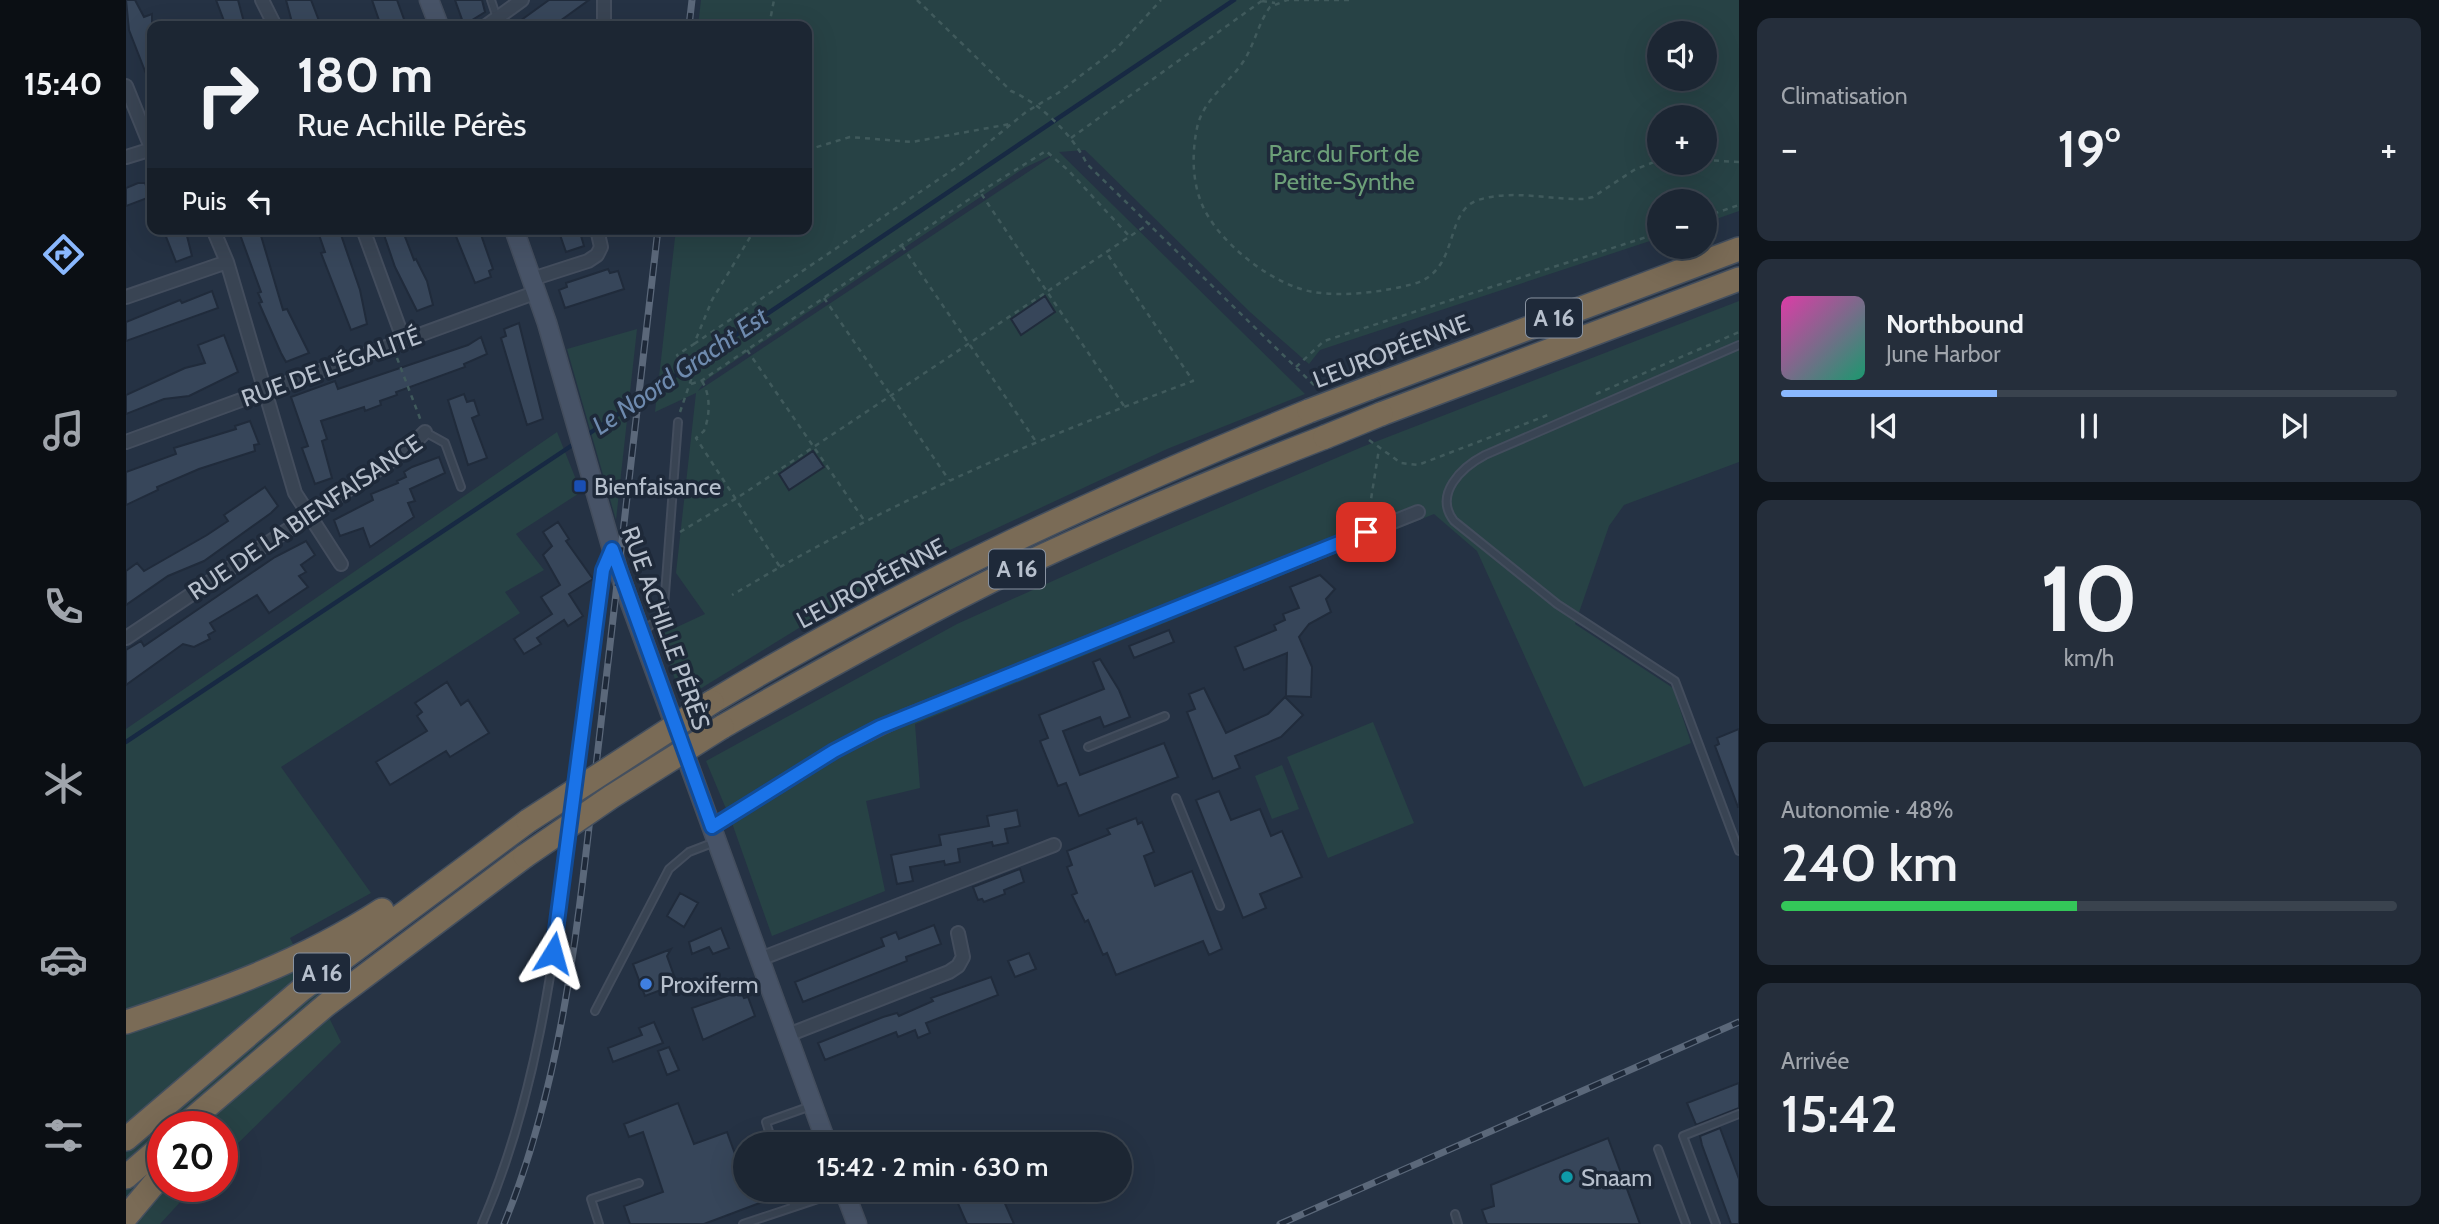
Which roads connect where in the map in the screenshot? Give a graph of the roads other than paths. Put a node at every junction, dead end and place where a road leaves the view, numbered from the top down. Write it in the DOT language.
graph roads {
  1 [pos="262,0"];
  2 [pos="429,0"];
  3 [pos="491,0"];
  4 [pos="522,0"];
  5 [pos="604,0"];
  6 [pos="272,21"];
  7 [pos="437,21"];
  8 [pos="492,21"];
  9 [pos="493,21"];
  10 [pos="604,21"];
  11 [pos="126,86"];
  12 [pos="147,138"];
  13 [pos="147,152"];
  14 [pos="126,158"];
  15 [pos="216,235"];
  16 [pos="365,235"];
  17 [pos="516,235"];
  18 [pos="598,235"];
  19 [pos="1739,248"];
  20 [pos="227,262"];
  21 [pos="1739,279"];
  22 [pos="534,286"];
  23 [pos="126,298"];
  24 [pos="398,343"];
  25 [pos="1739,345"];
  26 [pos="265,392"];
  27 [pos="678,422"];
  28 [pos="425,432"];
  29 [pos="126,442"];
  30 [pos="461,487"];
  31 [pos="1418,512"];
  32 [pos="309,516"];
  33 [pos="612,549"];
  34 [pos="341,564"];
  35 [pos="641,632"];
  36 [pos="126,638"];
  37 [pos="1165,716"];
  38 [pos="1088,747"];
  39 [pos="1176,798"];
  40 [pos="574,800"];
  41 [pos="572,813"];
  42 [pos="528,821"];
  43 [pos="715,834"];
  44 [pos="1054,845"];
  45 [pos="1739,851"];
  46 [pos="1220,906"];
  47 [pos="958,933"];
  48 [pos="760,959"];
  49 [pos="370,972"];
  50 [pos="594,1011"];
  51 [pos="126,1022"];
  52 [pos="788,1035"];
  53 [pos="813,1106"];
  54 [pos="202,1111"];
  55 [pos="224,1111"];
  56 [pos="1739,1114"];
  57 [pos="770,1132"];
  58 [pos="823,1132"];
  59 [pos="126,1139"];
  60 [pos="1658,1149"];
  61 [pos="147,1159"];
  62 [pos="126,1177"];
  63 [pos="639,1183"];
  64 [pos="147,1192"];
  65 [pos="792,1202"];
  66 [pos="809,1202"];
  67 [pos="848,1202"];
  68 [pos="794,1207"];
  69 [pos="1455,1214"];
  70 [pos="126,1217"];
  71 [pos="482,1224"];
  72 [pos="600,1224"];
  73 [pos="743,1224"];
  74 [pos="856,1224"];
  75 [pos="1458,1224"];
  76 [pos="1686,1224"];
  77 [pos="1716,1224"];
  1 -- 6 [label="street"];
  2 -- 7 [label="street"];
  3 -- 8 [label="lane"];
  4 -- 9 [label="street"];
  5 -- 10 [label="street"];
  11 -- 12 [label="street"];
  13 -- 14 [label="street"];
  15 -- 20 [label="street"];
  16 -- 24 [label="street"];
  17 -- 22 [label="street, RUE ACHILLE PÉRÈS"];
  18 -- 22 [label="street, RUE DE L'ÉGALITÉ"];
  19 -- 42 [label="highway, L'EUROPÉENNE / A 16, bridge"];
  20 -- 23 [label="street"];
  20 -- 26 [label="street"];
  21 -- 49 [label="highway, A 16, bridge"];
  22 -- 24 [label="street, RUE DE L'ÉGALITÉ"];
  22 -- 33 [label="street, RUE ACHILLE PÉRÈS"];
  24 -- 26 [label="street, RUE DE L'ÉGALITÉ"];
  25 -- 45 [label="lane"];
  26 -- 29 [label="street, RUE DE L'ÉGALITÉ"];
  26 -- 32 [label="street"];
  27 -- 35 [label="lane"];
  28 -- 30 [label="lane, RUE DE LA BIENFAISANCE"];
  28 -- 32 [label="street, RUE DE LA BIENFAISANCE"];
  31 -- 43 [label="street"];
  32 -- 34 [label="street"];
  32 -- 36 [label="street, RUE DE LA BIENFAISANCE"];
  33 -- 35 [label="street, RUE ACHILLE PÉRÈS"];
  33 -- 40 [label="lane"];
  35 -- 43 [label="street, RUE ACHILLE PÉRÈS"];
  37 -- 38 [label="lane"];
  39 -- 46 [label="lane"];
  41 -- 71 [label="lane"];
  42 -- 51 [label="highway"];
  42 -- 59 [label="highway, L'EUROPÉENNE / A 16"];
  43 -- 48 [label="street, RUE ACHILLE PÉRÈS"];
  43 -- 50 [label="lane"];
  44 -- 48 [label="street"];
  47 -- 52 [label="street"];
  48 -- 52 [label="street, RUE ACHILLE PÉRÈS"];
  49 -- 54 [label="highway, A 16"];
  49 -- 55 [label="highway"];
  52 -- 53 [label="street, RUE ACHILLE PÉRÈS"];
  53 -- 57 [label="lane"];
  53 -- 58 [label="street, RUE ACHILLE PÉRÈS"];
  56 -- 77 [label="lane"];
  60 -- 76 [label="lane"];
  61 -- 62 [label="highway"];
  63 -- 72 [label="lane"];
  64 -- 70 [label="highway"];
  65 -- 68 [label="lane"];
  66 -- 68 [label="lane"];
  67 -- 74 [label="street"];
  68 -- 73 [label="lane"];
  69 -- 75 [label="lane"];
}
